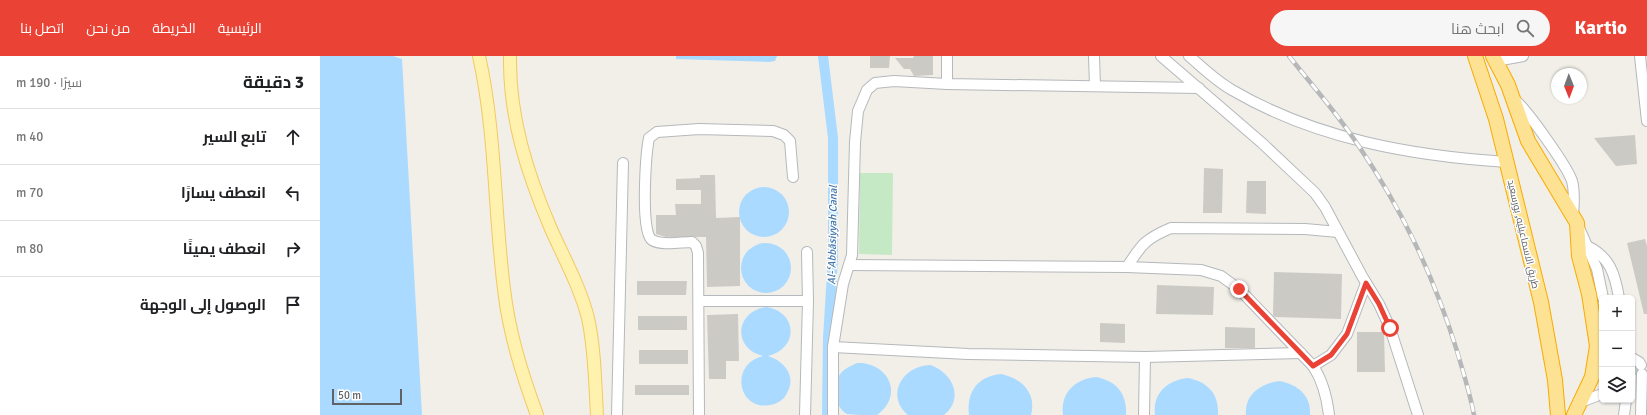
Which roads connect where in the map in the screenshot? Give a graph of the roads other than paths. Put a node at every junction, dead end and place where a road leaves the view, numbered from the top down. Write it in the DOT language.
graph roads {
  1 [pos="479,56"];
  2 [pos="510,56"];
  3 [pos="947,56"];
  4 [pos="1094,56"];
  5 [pos="1161,56"];
  6 [pos="1189,56"];
  7 [pos="1475,56"];
  8 [pos="1523,56"];
  9 [pos="1640,56"];
  10 [pos="1495,58"];
  11 [pos="947,84"];
  12 [pos="1096,86"];
  13 [pos="1199,88"];
  14 [pos="1647,121"];
  15 [pos="1507,162"];
  16 [pos="623,163"];
  17 [pos="793,177"];
  18 [pos="1575,219"];
  19 [pos="1338,232"];
  20 [pos="1587,246"];
  21 [pos="807,252"];
  22 [pos="849,265"];
  23 [pos="1127,267"];
  24 [pos="1366,283"];
  25 [pos="1602,295"];
  26 [pos="1619,295"];
  27 [pos="700,301"];
  28 [pos="808,301"];
  29 [pos="833,346"];
  30 [pos="1300,353"];
  31 [pos="1145,357"];
  32 [pos="1313,366"];
  33 [pos="1637,366"];
  34 [pos="1599,396"];
  35 [pos="1626,403"];
  36 [pos="1631,403"];
  37 [pos="1577,411"];
  38 [pos="537,415"];
  39 [pos="596,415"];
  40 [pos="617,415"];
  41 [pos="699,415"];
  42 [pos="805,415"];
  43 [pos="833,415"];
  44 [pos="1144,415"];
  45 [pos="1329,415"];
  46 [pos="1418,415"];
  47 [pos="1558,415"];
  48 [pos="1624,415"];
  49 [pos="1629,415"];
  50 [pos="1635,415"];
  51 [pos="1641,415"];
  1 -- 38 [label="main road"];
  2 -- 39 [label="main road"];
  3 -- 11 [label="street"];
  4 -- 12 [label="street"];
  5 -- 13 [label="street"];
  6 -- 15 [label="street"];
  7 -- 15 [label="highway, طريق الاسماعيليه, بورسعيد"];
  8 -- 10 [label="street"];
  9 -- 14 [label="street"];
  10 -- 18 [label="highway"];
  11 -- 12 [label="street"];
  11 -- 22 [label="street"];
  12 -- 13 [label="street"];
  13 -- 19 [label="street"];
  15 -- 47 [label="highway, طريق الاسماعيليه, بورسعيد"];
  16 -- 40 [label="street"];
  17 -- 27 [label="street"];
  18 -- 20 [label="street"];
  18 -- 37 [label="highway"];
  19 -- 23 [label="street"];
  19 -- 24 [label="street"];
  20 -- 25 [label="street"];
  20 -- 26 [label="street"];
  21 -- 28 [label="street"];
  22 -- 23 [label="street"];
  22 -- 29 [label="street"];
  23 -- 30 [label="street"];
  24 -- 32 [label="street"];
  24 -- 46 [label="street"];
  27 -- 28 [label="street"];
  27 -- 41 [label="street"];
  28 -- 42 [label="street"];
  29 -- 31 [label="street"];
  29 -- 43 [label="street"];
  30 -- 31 [label="street"];
  30 -- 32 [label="street"];
  31 -- 44 [label="street"];
  32 -- 45 [label="street"];
  33 -- 50 [label="street"];
  33 -- 51 [label="street"];
  34 -- 37 [label="street"];
  35 -- 48 [label="street"];
  36 -- 49 [label="street"];
}
